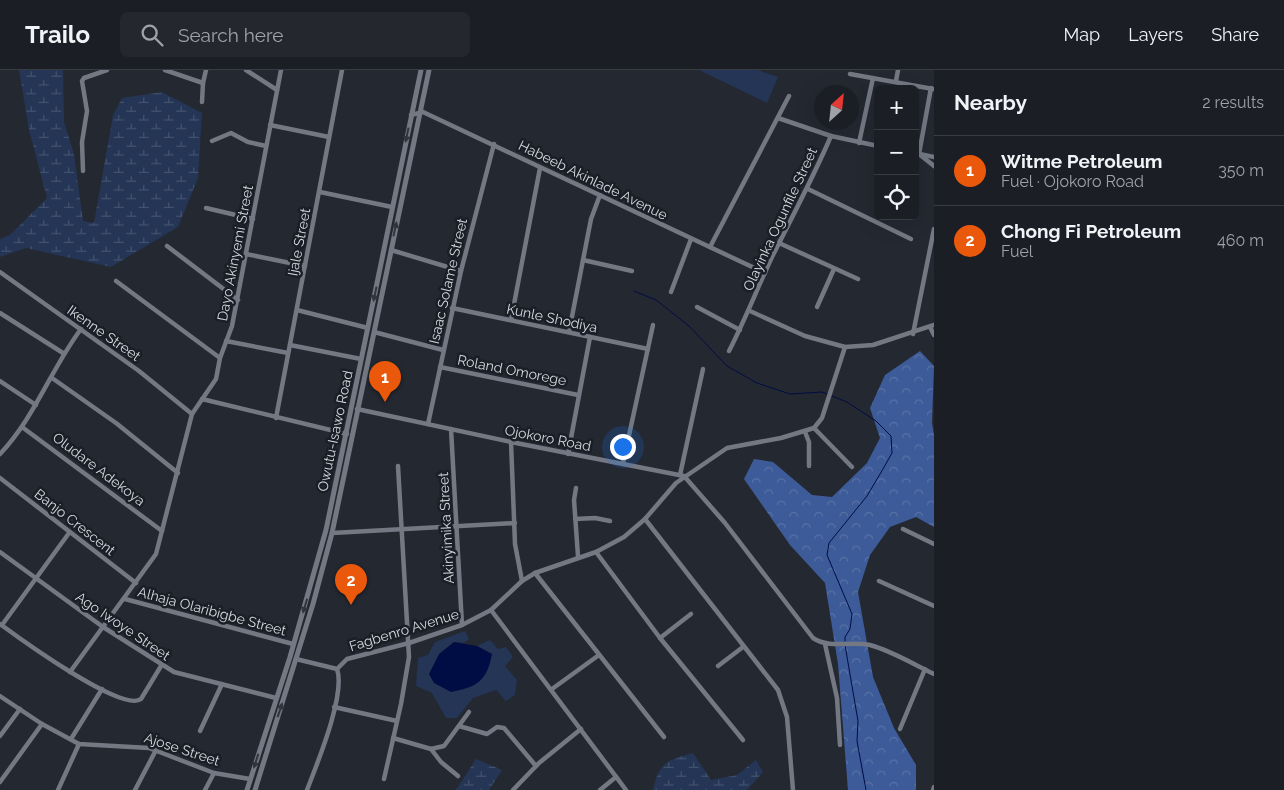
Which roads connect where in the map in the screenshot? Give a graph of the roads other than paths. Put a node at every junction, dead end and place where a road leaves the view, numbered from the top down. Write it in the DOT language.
graph roads {
  1 [pos="107,70"];
  2 [pos="164,70"];
  3 [pos="206,70"];
  4 [pos="246,70"];
  5 [pos="281,70"];
  6 [pos="342,70"];
  7 [pos="421,70"];
  8 [pos="429,70"];
  9 [pos="898,70"];
  10 [pos="850,74"];
  11 [pos="873,78"];
  12 [pos="896,81"];
  13 [pos="203,83"];
  14 [pos="933,89"];
  15 [pos="277,90"];
  16 [pos="788,96"];
  17 [pos="202,102"];
  18 [pos="420,113"];
  19 [pos="411,115"];
  20 [pos="778,118"];
  21 [pos="270,125"];
  22 [pos="831,136"];
  23 [pos="329,137"];
  24 [pos="212,141"];
  25 [pos="859,143"];
  26 [pos="494,144"];
  27 [pos="874,145"];
  28 [pos="266,146"];
  29 [pos="919,146"];
  30 [pos="919,154"];
  31 [pos="919,155"];
  32 [pos="934,156"];
  33 [pos="934,166"];
  34 [pos="540,168"];
  35 [pos="84,171"];
  36 [pos="808,189"];
  37 [pos="320,192"];
  38 [pos="600,196"];
  39 [pos="392,207"];
  40 [pos="206,208"];
  41 [pos="253,218"];
  42 [pos="934,229"];
  43 [pos="691,239"];
  44 [pos="911,239"];
  45 [pos="779,244"];
  46 [pos="168,246"];
  47 [pos="710,247"];
  48 [pos="390,250"];
  49 [pos="246,254"];
  50 [pos="583,260"];
  51 [pos="305,266"];
  52 [pos="834,269"];
  53 [pos="461,271"];
  54 [pos="632,271"];
  55 [pos="0,272"];
  56 [pos="765,273"];
  57 [pos="858,280"];
  58 [pos="116,281"];
  59 [pos="671,292"];
  60 [pos="238,300"];
  61 [pos="697,307"];
  62 [pos="817,307"];
  63 [pos="452,308"];
  64 [pos="297,310"];
  65 [pos="750,311"];
  66 [pos="0,313"];
  67 [pos="511,320"];
  68 [pos="653,325"];
  69 [pos="932,326"];
  70 [pos="368,328"];
  71 [pos="81,330"];
  72 [pos="740,330"];
  73 [pos="374,332"];
  74 [pos="569,332"];
  75 [pos="912,334"];
  76 [pos="934,335"];
  77 [pos="590,337"];
  78 [pos="226,340"];
  79 [pos="290,345"];
  80 [pos="845,348"];
  81 [pos="648,349"];
  82 [pos="443,350"];
  83 [pos="729,351"];
  84 [pos="63,353"];
  85 [pos="288,353"];
  86 [pos="220,358"];
  87 [pos="361,359"];
  88 [pos="440,367"];
  89 [pos="703,369"];
  90 [pos="52,378"];
  91 [pos="0,381"];
  92 [pos="578,395"];
  93 [pos="202,398"];
  94 [pos="36,405"];
  95 [pos="357,408"];
  96 [pos="192,414"];
  97 [pos="276,418"];
  98 [pos="428,424"];
  99 [pos="22,426"];
  100 [pos="814,428"];
  101 [pos="451,429"];
  102 [pos="806,432"];
  103 [pos="346,434"];
  104 [pos="511,442"];
  105 [pos="1,452"];
  106 [pos="568,454"];
  107 [pos="623,463"];
  108 [pos="398,466"];
  109 [pos="809,466"];
  110 [pos="852,467"];
  111 [pos="178,473"];
  112 [pos="682,476"];
  113 [pos="0,478"];
  114 [pos="576,488"];
  115 [pos="575,519"];
  116 [pos="644,519"];
  117 [pos="610,521"];
  118 [pos="515,523"];
  119 [pos="458,525"];
  120 [pos="903,529"];
  121 [pos="400,530"];
  122 [pos="162,531"];
  123 [pos="69,533"];
  124 [pos="332,533"];
  125 [pos="934,544"];
  126 [pos="0,552"];
  127 [pos="596,552"];
  128 [pos="578,556"];
  129 [pos="535,573"];
  130 [pos="36,580"];
  131 [pos="522,581"];
  132 [pos="879,581"];
  133 [pos="136,583"];
  134 [pos="125,599"];
  135 [pos="934,606"];
  136 [pos="491,610"];
  137 [pos="691,614"];
  138 [pos="1,625"];
  139 [pos="462,625"];
  140 [pos="103,628"];
  141 [pos="660,638"];
  142 [pos="408,643"];
  143 [pos="293,644"];
  144 [pos="825,644"];
  145 [pos="743,647"];
  146 [pos="599,655"];
  147 [pos="296,659"];
  148 [pos="161,666"];
  149 [pos="718,666"];
  150 [pos="338,668"];
  151 [pos="925,670"];
  152 [pos="70,672"];
  153 [pos="934,674"];
  154 [pos="222,684"];
  155 [pos="102,689"];
  156 [pos="552,689"];
  157 [pos="0,696"];
  158 [pos="276,698"];
  159 [pos="334,707"];
  160 [pos="20,708"];
  161 [pos="469,712"];
  162 [pos="397,721"];
  163 [pos="42,724"];
  164 [pos="459,726"];
  165 [pos="580,728"];
  166 [pos="900,729"];
  167 [pos="200,731"];
  168 [pos="0,736"];
  169 [pos="664,737"];
  170 [pos="393,738"];
  171 [pos="71,739"];
  172 [pos="743,740"];
  173 [pos="79,744"];
  174 [pos="840,745"];
  175 [pos="432,749"];
  176 [pos="156,750"];
  177 [pos="536,766"];
  178 [pos="214,773"];
  179 [pos="458,776"];
  180 [pos="616,778"];
  181 [pos="250,779"];
  182 [pos="384,779"];
  183 [pos="0,782"];
  184 [pos="58,790"];
  185 [pos="135,790"];
  186 [pos="205,790"];
  187 [pos="247,790"];
  188 [pos="255,790"];
  189 [pos="308,790"];
  190 [pos="513,790"];
  191 [pos="600,790"];
  192 [pos="626,790"];
  193 [pos="793,790"];
  1 -- 35 [label="street"];
  2 -- 13 [label="street"];
  3 -- 13 [label="street"];
  4 -- 15 [label="street"];
  5 -- 15 [label="street, Dayo Akinyemi Street"];
  6 -- 23 [label="street, Ijale Street"];
  7 -- 19 [label="street, Owutu-Isawo Road"];
  8 -- 18 [label="street, Owutu-Isawo Road"];
  9 -- 12 [label="street"];
  10 -- 11 [label="street"];
  11 -- 12 [label="street"];
  11 -- 25 [label="street"];
  12 -- 14 [label="street"];
  13 -- 17 [label="street"];
  14 -- 29 [label="street"];
  15 -- 21 [label="street, Dayo Akinyemi Street"];
  16 -- 20 [label="street"];
  18 -- 19 [label="street"];
  18 -- 26 [label="street, Habeeb Akinlade Avenue"];
  48 -- 18 [label="street, Owutu-Isawo Road, one-way"];
  19 -- 39 [label="street, Owutu-Isawo Road, one-way"];
  20 -- 22 [label="street"];
  20 -- 47 [label="street"];
  21 -- 23 [label="street"];
  21 -- 28 [label="street, Dayo Akinyemi Street"];
  22 -- 25 [label="street"];
  22 -- 36 [label="street, Olayinka Ogunfile Street"];
  23 -- 37 [label="street, Ijale Street"];
  24 -- 28 [label="street"];
  25 -- 27 [label="street"];
  26 -- 34 [label="street, Habeeb Akinlade Avenue"];
  26 -- 53 [label="street, Isaac Solame Street"];
  28 -- 41 [label="street, Dayo Akinyemi Street"];
  30 -- 32 [label="street"];
  31 -- 33 [label="street"];
  34 -- 38 [label="street, Habeeb Akinlade Avenue"];
  34 -- 67 [label="street"];
  36 -- 44 [label="street"];
  36 -- 45 [label="street, Olayinka Ogunfile Street"];
  37 -- 39 [label="street"];
  37 -- 51 [label="street, Ijale Street"];
  38 -- 43 [label="street, Habeeb Akinlade Avenue"];
  38 -- 50 [label="street"];
  39 -- 70 [label="street, Owutu-Isawo Road, one-way"];
  40 -- 41 [label="street"];
  41 -- 49 [label="street, Dayo Akinyemi Street"];
  42 -- 75 [label="street"];
  43 -- 47 [label="street, Habeeb Akinlade Avenue"];
  43 -- 59 [label="street"];
  45 -- 52 [label="street"];
  45 -- 56 [label="street, Olayinka Ogunfile Street"];
  46 -- 60 [label="street"];
  47 -- 56 [label="street, Habeeb Akinlade Avenue"];
  48 -- 53 [label="street"];
  48 -- 73 [label="street, Owutu-Isawo Road"];
  49 -- 51 [label="street"];
  49 -- 60 [label="street, Dayo Akinyemi Street"];
  50 -- 54 [label="street"];
  50 -- 74 [label="street"];
  51 -- 64 [label="street, Ijale Street"];
  52 -- 57 [label="street"];
  52 -- 62 [label="street"];
  53 -- 63 [label="street, Isaac Solame Street"];
  55 -- 71 [label="street, Ikenne Street"];
  56 -- 65 [label="street, Olayinka Ogunfile Street"];
  58 -- 86 [label="street"];
  60 -- 78 [label="street, Dayo Akinyemi Street"];
  61 -- 72 [label="street"];
  63 -- 67 [label="street, Kunle Shodiya"];
  63 -- 82 [label="street, Isaac Solame Street"];
  64 -- 70 [label="street"];
  64 -- 79 [label="street, Ijale Street"];
  65 -- 72 [label="street, Olayinka Ogunfile Street"];
  65 -- 80 [label="street"];
  66 -- 84 [label="street"];
  67 -- 74 [label="street, Kunle Shodiya"];
  68 -- 81 [label="street"];
  69 -- 75 [label="street"];
  69 -- 76 [label="street"];
  70 -- 87 [label="street, Owutu-Isawo Road"];
  71 -- 84 [label="street"];
  71 -- 96 [label="street, Ikenne Street"];
  72 -- 83 [label="street, Olayinka Ogunfile Street"];
  73 -- 82 [label="street"];
  73 -- 95 [label="street, Owutu-Isawo Road"];
  74 -- 77 [label="street, Kunle Shodiya"];
  75 -- 80 [label="street"];
  77 -- 81 [label="street, Kunle Shodiya"];
  77 -- 92 [label="street"];
  78 -- 85 [label="street"];
  78 -- 86 [label="street, Dayo Akinyemi Street"];
  79 -- 85 [label="street, Ijale Street"];
  79 -- 87 [label="street"];
  80 -- 100 [label="street"];
  81 -- 107 [label="street"];
  82 -- 88 [label="street, Isaac Solame Street"];
  84 -- 90 [label="street"];
  85 -- 97 [label="street, Ijale Street"];
  86 -- 93 [label="street, Dayo Akinyemi Street"];
  87 -- 103 [label="street, Owutu-Isawo Road"];
  88 -- 92 [label="street, Roland Omorege"];
  88 -- 98 [label="street, Isaac Solame Street"];
  89 -- 112 [label="street"];
  90 -- 94 [label="street"];
  90 -- 111 [label="street"];
  91 -- 94 [label="street"];
  92 -- 106 [label="street"];
  93 -- 96 [label="street, Dayo Akinyemi Street"];
  93 -- 97 [label="street"];
  94 -- 99 [label="street"];
  95 -- 98 [label="street, Ojokoro Road"];
  95 -- 124 [label="street, Owutu-Isawo Road"];
  96 -- 111 [label="street, Dayo Akinyemi Street"];
  97 -- 103 [label="street"];
  98 -- 101 [label="street, Ojokoro Road"];
  99 -- 105 [label="street"];
  99 -- 122 [label="street, Oludare Adekoya"];
  100 -- 102 [label="street, Fagbenro Avenue"];
  100 -- 110 [label="street"];
  101 -- 104 [label="street, Ojokoro Road"];
  101 -- 119 [label="street, Akinyimika Street"];
  102 -- 109 [label="street"];
  102 -- 112 [label="street, Fagbenro Avenue"];
  103 -- 143 [label="street, Owutu-Isawo Road, one-way"];
  104 -- 106 [label="street, Ojokoro Road"];
  104 -- 118 [label="street"];
  106 -- 107 [label="street, Ojokoro Road"];
  107 -- 112 [label="street, Ojokoro Road"];
  108 -- 121 [label="street"];
  111 -- 122 [label="street, Dayo Akinyemi Street"];
  112 -- 116 [label="street, Fagbenro Avenue"];
  112 -- 144 [label="street"];
  113 -- 123 [label="street, Banjo Crescent"];
  114 -- 115 [label="street"];
  115 -- 117 [label="street"];
  115 -- 128 [label="street"];
  116 -- 127 [label="street, Fagbenro Avenue"];
  116 -- 145 [label="street"];
  118 -- 119 [label="street"];
  118 -- 131 [label="street"];
  119 -- 121 [label="street"];
  119 -- 139 [label="street, Akinyimika Street"];
  120 -- 125 [label="street"];
  121 -- 124 [label="street"];
  121 -- 142 [label="street"];
  122 -- 133 [label="street, Dayo Akinyemi Street"];
  123 -- 130 [label="street"];
  123 -- 133 [label="street, Banjo Crescent"];
  124 -- 147 [label="street, Owutu-Isawo Road"];
  126 -- 130 [label="street, Ago Iwoye Street"];
  127 -- 128 [label="street, Fagbenro Avenue"];
  127 -- 141 [label="street"];
  128 -- 129 [label="street, Fagbenro Avenue"];
  129 -- 131 [label="street, Fagbenro Avenue"];
  129 -- 146 [label="street"];
  130 -- 138 [label="street"];
  130 -- 140 [label="street, Ago Iwoye Street"];
  131 -- 136 [label="street, Fagbenro Avenue"];
  132 -- 135 [label="street"];
  133 -- 134 [label="street, Dayo Akinyemi Street"];
  134 -- 140 [label="street, Dayo Akinyemi Street"];
  134 -- 143 [label="street, Alhaja Olaribigbe Street"];
  136 -- 139 [label="street, Fagbenro Avenue"];
  136 -- 156 [label="street"];
  137 -- 141 [label="street"];
  138 -- 152 [label="street"];
  139 -- 142 [label="street, Fagbenro Avenue"];
  140 -- 148 [label="street, Ago Iwoye Street"];
  140 -- 152 [label="street, Dayo Akinyemi Street"];
  141 -- 172 [label="street"];
  142 -- 150 [label="street, Fagbenro Avenue"];
  142 -- 162 [label="street"];
  143 -- 158 [label="street, Owutu-Isawo Road"];
  144 -- 151 [label="street"];
  144 -- 174 [label="street"];
  145 -- 149 [label="street"];
  145 -- 193 [label="street"];
  146 -- 156 [label="street"];
  146 -- 169 [label="street"];
  147 -- 150 [label="street, Fagbenro Avenue"];
  188 -- 147 [label="street, Owutu-Isawo Road, one-way"];
  148 -- 154 [label="street, Ago Iwoye Street"];
  148 -- 155 [label="street"];
  150 -- 159 [label="street"];
  151 -- 153 [label="street"];
  151 -- 166 [label="street"];
  152 -- 155 [label="street"];
  154 -- 158 [label="street, Ago Iwoye Street"];
  154 -- 167 [label="street"];
  155 -- 171 [label="street"];
  156 -- 165 [label="street"];
  157 -- 160 [label="street"];
  158 -- 181 [label="street, Owutu-Isawo Road, one-way"];
  159 -- 162 [label="street"];
  159 -- 189 [label="street"];
  160 -- 163 [label="street"];
  160 -- 168 [label="street"];
  161 -- 164 [label="street"];
  162 -- 170 [label="street"];
  163 -- 171 [label="street"];
  163 -- 183 [label="street"];
  164 -- 175 [label="street"];
  164 -- 177 [label="street"];
  165 -- 177 [label="street"];
  165 -- 180 [label="street"];
  170 -- 175 [label="street"];
  170 -- 182 [label="street"];
  171 -- 173 [label="street"];
  173 -- 176 [label="street, Ajose Street"];
  173 -- 184 [label="street"];
  175 -- 179 [label="street"];
  176 -- 178 [label="street, Ajose Street"];
  176 -- 185 [label="street"];
  177 -- 190 [label="street"];
  178 -- 181 [label="street, Ajose Street"];
  178 -- 186 [label="street"];
  180 -- 191 [label="street"];
  180 -- 192 [label="street"];
  181 -- 187 [label="street, Owutu-Isawo Road"];
}
